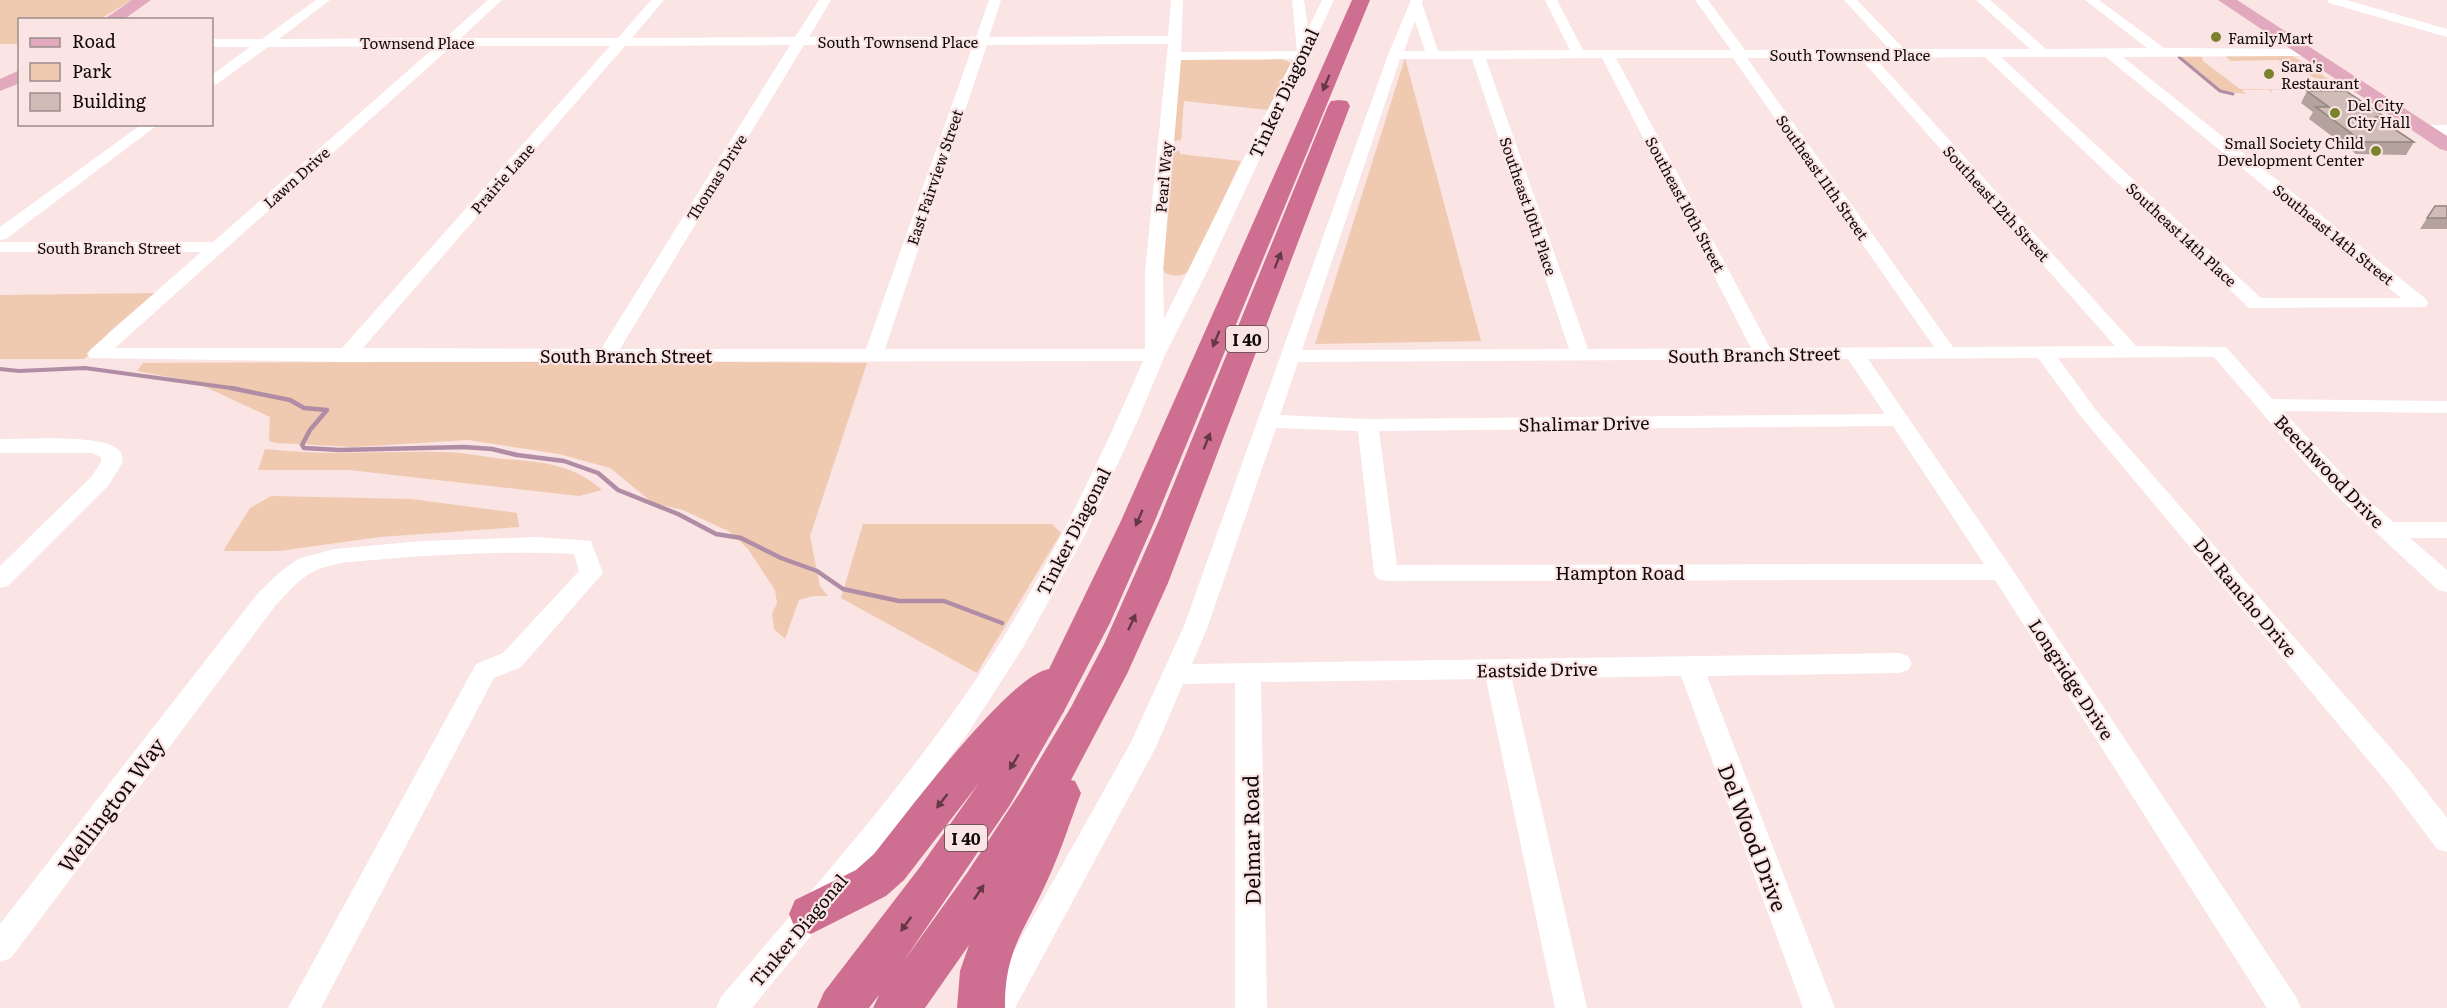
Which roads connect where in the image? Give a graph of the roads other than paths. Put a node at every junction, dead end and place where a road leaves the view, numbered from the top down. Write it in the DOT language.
graph roads {
  1 [pos="143,0"];
  2 [pos="324,0"];
  3 [pos="496,0"];
  4 [pos="658,0"];
  5 [pos="825,0"];
  6 [pos="995,0"];
  7 [pos="1177,0"];
  8 [pos="1298,0"];
  9 [pos="1328,0"];
  10 [pos="1352,0"];
  11 [pos="1551,0"];
  12 [pos="1701,0"];
  13 [pos="1850,0"];
  14 [pos="1982,0"];
  15 [pos="2091,0"];
  16 [pos="2226,0"];
  17 [pos="2333,0"];
  18 [pos="1371,1"];
  19 [pos="1417,2"];
  20 [pos="114,18"];
  21 [pos="2393,18"];
  22 [pos="1349,29"];
  23 [pos="2447,33"];
  24 [pos="800,40"];
  25 [pos="450,41"];
  26 [pos="622,41"];
  27 [pos="981,41"];
  28 [pos="213,43"];
  29 [pos="264,43"];
  30 [pos="2437,44"];
  31 [pos="1174,48"];
  32 [pos="1303,52"];
  33 [pos="2109,52"];
  34 [pos="2160,52"];
  35 [pos="2306,52"];
  36 [pos="1989,53"];
  37 [pos="2043,53"];
  38 [pos="1739,54"];
  39 [pos="1864,54"];
  40 [pos="1901,54"];
  41 [pos="1395,55"];
  42 [pos="1478,55"];
  43 [pos="1579,55"];
  44 [pos="1607,55"];
  45 [pos="1433,56"];
  46 [pos="18,76"];
  47 [pos="213,80"];
  48 [pos="0,86"];
  49 [pos="149,126"];
  50 [pos="2425,130"];
  51 [pos="2447,130"];
  52 [pos="2447,145"];
  53 [pos="0,235"];
  54 [pos="0,247"];
  55 [pos="217,247"];
  56 [pos="1154,271"];
  57 [pos="1197,274"];
  58 [pos="2419,303"];
  59 [pos="2219,351"];
  60 [pos="1947,352"];
  61 [pos="2131,352"];
  62 [pos="1854,353"];
  63 [pos="2044,353"];
  64 [pos="98,354"];
  65 [pos="607,354"];
  66 [pos="874,354"];
  67 [pos="1764,354"];
  68 [pos="1155,355"];
  69 [pos="346,356"];
  70 [pos="1290,356"];
  71 [pos="1581,356"];
  72 [pos="2267,405"];
  73 [pos="2447,407"];
  74 [pos="1899,420"];
  75 [pos="1269,421"];
  76 [pos="1368,425"];
  77 [pos="0,446"];
  78 [pos="2389,530"];
  79 [pos="2447,530"];
  80 [pos="2002,572"];
  81 [pos="0,580"];
  82 [pos="2447,584"];
  83 [pos="1899,663"];
  84 [pos="1091,665"];
  85 [pos="1690,666"];
  86 [pos="1497,669"];
  87 [pos="1248,673"];
  88 [pos="1175,674"];
  89 [pos="2447,840"];
  90 [pos="811,914"];
  91 [pos="0,948"];
  92 [pos="304,1008"];
  93 [pos="732,1008"];
  94 [pos="841,1008"];
  95 [pos="897,1008"];
  96 [pos="981,1008"];
  97 [pos="998,1008"];
  98 [pos="1251,1008"];
  99 [pos="1572,1008"];
  100 [pos="1819,1008"];
  101 [pos="2285,1008"];
  1 -- 20 [label="main road"];
  2 -- 29 [label="street"];
  3 -- 25 [label="street, Lawn Drive"];
  4 -- 26 [label="street, Prairie Lane"];
  5 -- 24 [label="street, Thomas Drive"];
  6 -- 27 [label="street, East Fairview Street"];
  7 -- 31 [label="street, Pearl Way"];
  8 -- 32 [label="street"];
  9 -- 32 [label="street, Tinker Diagonal"];
  10 -- 22 [label="highway"];
  11 -- 43 [label="street"];
  12 -- 38 [label="street, Southeast 11th Street"];
  13 -- 40 [label="street"];
  14 -- 37 [label="street"];
  15 -- 34 [label="street"];
  16 -- 35 [label="main road"];
  17 -- 21 [label="street"];
  18 -- 22 [label="highway, Tinker Diagonal / I 40"];
  84 -- 18 [label="highway, Tinker Diagonal / I 40, one-way"];
  19 -- 41 [label="street"];
  19 -- 45 [label="street"];
  21 -- 23 [label="street"];
  21 -- 30 [label="street"];
  22 -- 84 [label="highway, Tinker Diagonal / I 40, one-way"];
  24 -- 26 [label="street, South Townsend Place"];
  24 -- 27 [label="street, South Townsend Place"];
  24 -- 65 [label="street, Thomas Drive"];
  25 -- 26 [label="street, Townsend Place"];
  25 -- 29 [label="street, Townsend Place"];
  25 -- 55 [label="street, Lawn Drive"];
  26 -- 69 [label="street, Prairie Lane"];
  27 -- 31 [label="street, South Townsend Place"];
  27 -- 66 [label="street, East Fairview Street"];
  28 -- 29 [label="street, Townsend Place"];
  29 -- 47 [label="street"];
  31 -- 32 [label="street, South Townsend Place"];
  31 -- 56 [label="street, Pearl Way"];
  32 -- 57 [label="street, Tinker Diagonal"];
  33 -- 34 [label="street, South Townsend Place"];
  33 -- 37 [label="street, South Townsend Place"];
  33 -- 58 [label="street, Southeast 14th Street"];
  34 -- 35 [label="street, South Townsend Place"];
  35 -- 50 [label="main road"];
  36 -- 37 [label="street, South Townsend Place"];
  36 -- 40 [label="street, South Townsend Place"];
  36 -- 58 [label="street, Southeast 14th Place"];
  38 -- 39 [label="street, South Townsend Place"];
  38 -- 44 [label="street, South Townsend Place"];
  38 -- 60 [label="street, Southeast 11th Street"];
  39 -- 40 [label="street, South Townsend Place"];
  39 -- 61 [label="street, Southeast 12th Street"];
  41 -- 45 [label="street, South Townsend Place"];
  41 -- 70 [label="street"];
  42 -- 43 [label="street, South Townsend Place"];
  42 -- 45 [label="street, South Townsend Place"];
  42 -- 71 [label="street, Southeast 10th Place"];
  43 -- 44 [label="street, South Townsend Place"];
  44 -- 67 [label="street, Southeast 10th Street"];
  46 -- 48 [label="main road"];
  49 -- 53 [label="street"];
  50 -- 51 [label="street"];
  50 -- 52 [label="main road"];
  54 -- 55 [label="street, South Branch Street"];
  55 -- 64 [label="street, Lawn Drive"];
  56 -- 57 [label="street"];
  56 -- 68 [label="street, Pearl Way"];
  57 -- 68 [label="street, Tinker Diagonal"];
  59 -- 61 [label="street, South Branch Street"];
  59 -- 72 [label="street, Beechwood Drive"];
  60 -- 62 [label="street, South Branch Street"];
  60 -- 63 [label="street, South Branch Street"];
  61 -- 63 [label="street, South Branch Street"];
  62 -- 67 [label="street, South Branch Street"];
  62 -- 74 [label="street, Longridge Drive"];
  63 -- 89 [label="street, Del Rancho Drive"];
  64 -- 69 [label="street, South Branch Street"];
  65 -- 66 [label="street, South Branch Street"];
  65 -- 69 [label="street, South Branch Street"];
  66 -- 68 [label="street, South Branch Street"];
  67 -- 71 [label="street, South Branch Street"];
  68 -- 90 [label="street, Tinker Diagonal"];
  70 -- 71 [label="street, South Branch Street"];
  70 -- 75 [label="street"];
  72 -- 73 [label="street"];
  72 -- 78 [label="street, Beechwood Drive"];
  74 -- 76 [label="street, Shalimar Drive"];
  74 -- 80 [label="street, Longridge Drive"];
  75 -- 76 [label="street, Shalimar Drive"];
  75 -- 88 [label="street"];
  76 -- 80 [label="street, Hampton Road"];
  77 -- 81 [label="street"];
  78 -- 79 [label="street"];
  78 -- 82 [label="street, Beechwood Drive"];
  80 -- 101 [label="street, Longridge Drive"];
  83 -- 85 [label="street, Eastside Drive"];
  84 -- 90 [label="highway, one-way"];
  84 -- 94 [label="highway, Tinker Diagonal / I 40, one-way"];
  95 -- 84 [label="highway, Tinker Diagonal / I 40, one-way"];
  84 -- 96 [label="highway"];
  85 -- 86 [label="street, Eastside Drive"];
  85 -- 100 [label="street, Del Wood Drive"];
  86 -- 87 [label="street, Eastside Drive"];
  86 -- 99 [label="street"];
  87 -- 88 [label="street, Eastside Drive"];
  87 -- 98 [label="street, Delmar Road"];
  88 -- 97 [label="street"];
  90 -- 93 [label="street, Tinker Diagonal"];
  91 -- 92 [label="street, Wellington Way"];
}
